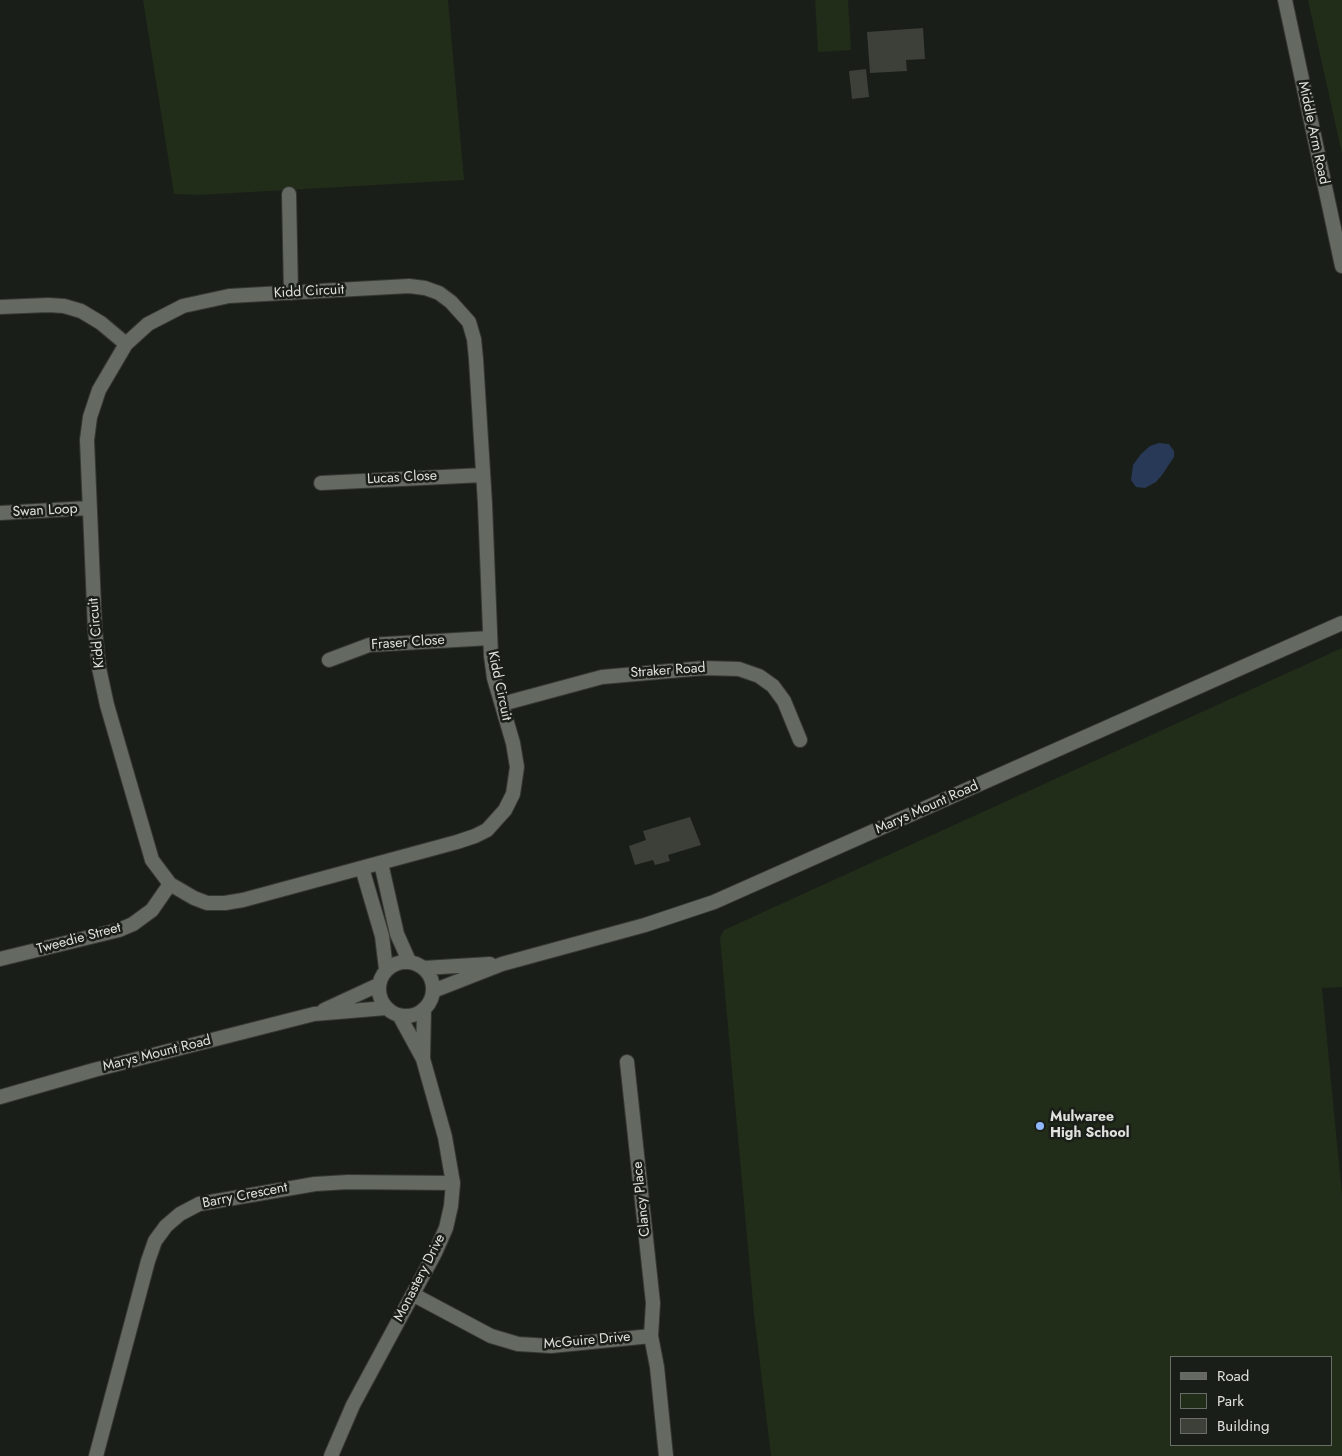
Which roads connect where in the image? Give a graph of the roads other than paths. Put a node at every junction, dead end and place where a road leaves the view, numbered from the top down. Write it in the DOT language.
graph roads {
  1 [pos="1285,0"];
  2 [pos="289,194"];
  3 [pos="1342,266"];
  4 [pos="291,293"];
  5 [pos="0,306"];
  6 [pos="126,344"];
  7 [pos="483,475"];
  8 [pos="321,483"];
  9 [pos="90,508"];
  10 [pos="0,513"];
  11 [pos="1342,623"];
  12 [pos="490,638"];
  13 [pos="329,660"];
  14 [pos="502,704"];
  15 [pos="800,740"];
  16 [pos="381,863"];
  17 [pos="362,868"];
  18 [pos="170,884"];
  19 [pos="0,959"];
  20 [pos="409,962"];
  21 [pos="502,964"];
  22 [pos="424,968"];
  23 [pos="386,969"];
  24 [pos="378,985"];
  25 [pos="433,991"];
  26 [pos="386,1008"];
  27 [pos="424,1009"];
  28 [pos="314,1014"];
  29 [pos="399,1015"];
  30 [pos="423,1060"];
  31 [pos="627,1062"];
  32 [pos="0,1097"];
  33 [pos="453,1183"];
  34 [pos="414,1295"];
  35 [pos="651,1336"];
  36 [pos="96,1456"];
  37 [pos="331,1456"];
  38 [pos="666,1456"];
  1 -- 3 [label="street, Middle Arm Road"];
  2 -- 4 [label="street"];
  4 -- 6 [label="street, Kidd Circuit"];
  4 -- 7 [label="street, Kidd Circuit"];
  5 -- 6 [label="street"];
  6 -- 9 [label="street, Kidd Circuit"];
  7 -- 8 [label="street, Lucas Close"];
  7 -- 12 [label="street, Kidd Circuit"];
  9 -- 10 [label="street, Swan Loop"];
  9 -- 18 [label="street, Kidd Circuit"];
  11 -- 21 [label="street, Marys Mount Road"];
  12 -- 13 [label="street, Fraser Close"];
  12 -- 14 [label="street, Kidd Circuit"];
  14 -- 15 [label="street, Straker Road"];
  14 -- 16 [label="street, Kidd Circuit"];
  16 -- 17 [label="street, Kidd Circuit"];
  16 -- 20 [label="street"];
  17 -- 18 [label="street, Kidd Circuit"];
  17 -- 23 [label="street"];
  18 -- 19 [label="street, Tweedie Street"];
  20 -- 22 [label="street"];
  20 -- 23 [label="street"];
  21 -- 22 [label="street, Marys Mount Road"];
  21 -- 25 [label="street, Marys Mount Road"];
  22 -- 25 [label="street"];
  23 -- 24 [label="street"];
  24 -- 26 [label="street"];
  24 -- 28 [label="street, Marys Mount Road"];
  25 -- 27 [label="street"];
  26 -- 28 [label="street, Marys Mount Road"];
  26 -- 29 [label="street"];
  27 -- 29 [label="street"];
  27 -- 30 [label="street, Monastery Drive"];
  28 -- 32 [label="street, Marys Mount Road"];
  29 -- 30 [label="street, Monastery Drive"];
  30 -- 33 [label="street, Monastery Drive"];
  31 -- 35 [label="street, Clancy Place"];
  33 -- 34 [label="street, Monastery Drive"];
  33 -- 36 [label="street, Barry Crescent"];
  34 -- 35 [label="street, McGuire Drive"];
  34 -- 37 [label="street, Monastery Drive"];
  35 -- 38 [label="street, McGuire Drive"];
}
